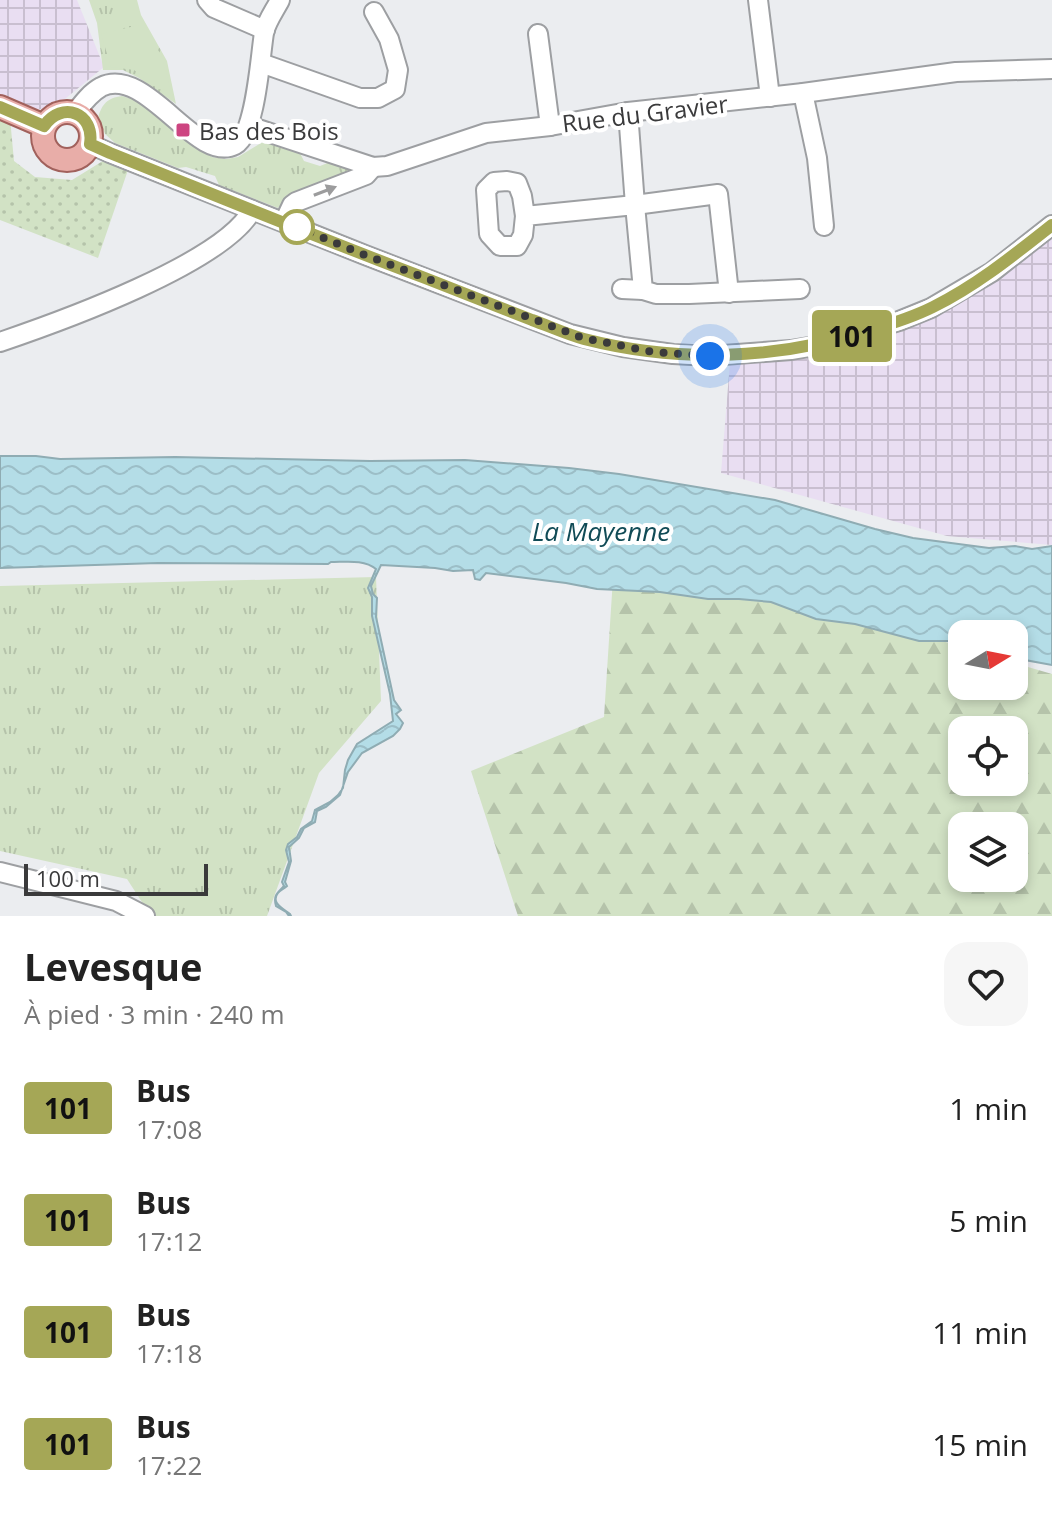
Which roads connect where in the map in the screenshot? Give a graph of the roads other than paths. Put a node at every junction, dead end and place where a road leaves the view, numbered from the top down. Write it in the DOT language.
graph roads {
  1 [pos="207,0"];
  2 [pos="280,0"];
  3 [pos="758,0"];
  4 [pos="374,12"];
  5 [pos="265,30"];
  6 [pos="538,34"];
  7 [pos="261,63"];
  8 [pos="1052,69"];
  9 [pos="803,93"];
  10 [pos="770,97"];
  11 [pos="0,107"];
  12 [pos="628,112"];
  13 [pos="75,113"];
  14 [pos="44,126"];
  15 [pos="249,126"];
  16 [pos="550,126"];
  17 [pos="90,144"];
  18 [pos="373,167"];
  19 [pos="635,205"];
  20 [pos="252,210"];
  21 [pos="525,216"];
  22 [pos="284,222"];
  23 [pos="1052,225"];
  24 [pos="824,226"];
  25 [pos="622,289"];
  26 [pos="800,289"];
  27 [pos="643,290"];
  28 [pos="729,293"];
  29 [pos="0,342"];
  30 [pos="0,872"];
  31 [pos="145,916"];
  1 -- 5 [label="street"];
  2 -- 5 [label="street"];
  3 -- 10 [label="street"];
  4 -- 7 [label="street"];
  5 -- 7 [label="street"];
  6 -- 16 [label="street"];
  7 -- 15 [label="street"];
  8 -- 9 [label="street, Rue du Gravier"];
  9 -- 10 [label="street, Rue du Gravier"];
  9 -- 24 [label="street"];
  10 -- 12 [label="street, Rue du Gravier"];
  11 -- 14 [label="main road"];
  12 -- 16 [label="street, Rue du Gravier"];
  12 -- 19 [label="street"];
  13 -- 14 [label="main road"];
  13 -- 15 [label="street"];
  13 -- 17 [label="main road"];
  14 -- 17 [label="main road"];
  15 -- 18 [label="street"];
  16 -- 18 [label="street, Rue du Gravier"];
  17 -- 20 [label="street"];
  22 -- 18 [label="street, one-way"];
  19 -- 21 [label="street"];
  19 -- 27 [label="street"];
  19 -- 28 [label="street"];
  20 -- 22 [label="street"];
  20 -- 29 [label="street"];
  22 -- 23 [label="street"];
  25 -- 27 [label="street"];
  26 -- 28 [label="street"];
  27 -- 28 [label="street"];
  30 -- 31 [label="street"];
}
